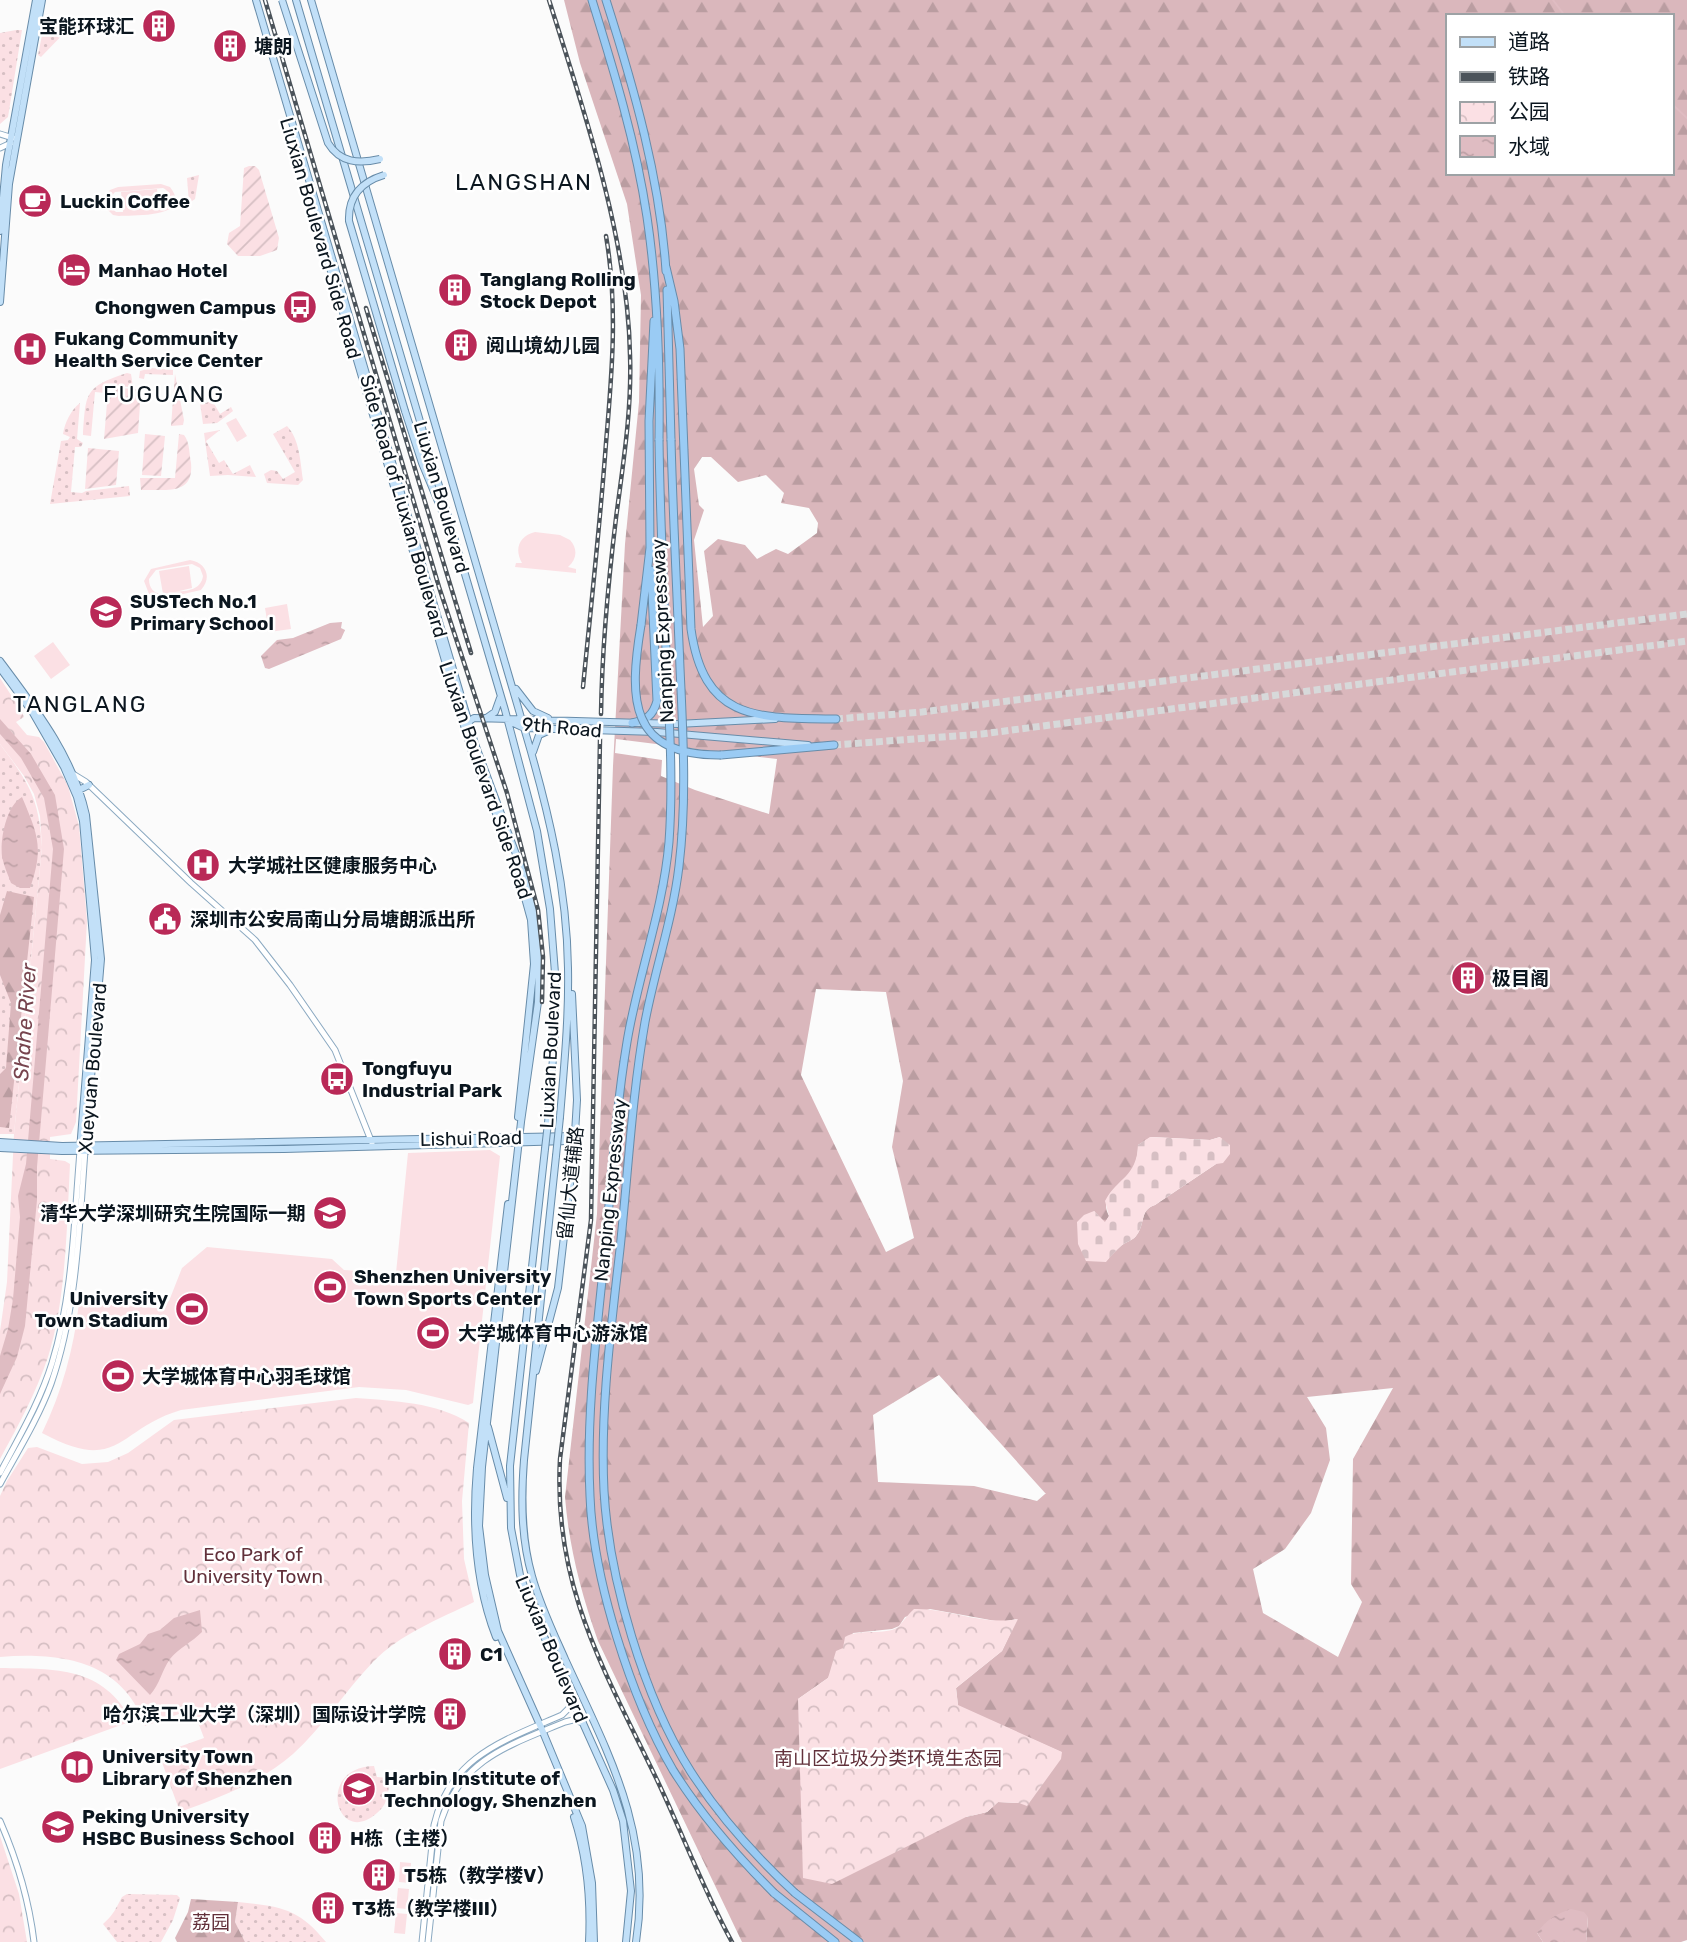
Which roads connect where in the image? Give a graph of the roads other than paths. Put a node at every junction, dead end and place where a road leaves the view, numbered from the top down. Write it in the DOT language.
graph roads {
  1 [pos="36,0"];
  2 [pos="43,0"];
  3 [pos="253,0"];
  4 [pos="282,0"];
  5 [pos="296,0"];
  6 [pos="312,0"];
  7 [pos="592,0"];
  8 [pos="606,0"];
  9 [pos="0,134"];
  10 [pos="13,140"];
  11 [pos="0,148"];
  12 [pos="0,158"];
  13 [pos="380,159"];
  14 [pos="6,169"];
  15 [pos="384,175"];
  16 [pos="0,231"];
  17 [pos="666,267"];
  18 [pos="654,285"];
  19 [pos="0,302"];
  20 [pos="456,545"];
  21 [pos="650,548"];
  22 [pos="0,661"];
  23 [pos="0,668"];
  24 [pos="508,672"];
  25 [pos="500,692"];
  26 [pos="783,718"];
  27 [pos="485,719"];
  28 [pos="836,719"];
  29 [pos="508,720"];
  30 [pos="468,722"];
  31 [pos="632,723"];
  32 [pos="523,724"];
  33 [pos="560,725"];
  34 [pos="834,745"];
  35 [pos="808,746"];
  36 [pos="534,761"];
  37 [pos="70,772"];
  38 [pos="89,785"];
  39 [pos="79,790"];
  40 [pos="568,966"];
  41 [pos="575,1136"];
  42 [pos="517,1139"];
  43 [pos="0,1142"];
  44 [pos="371,1143"];
  45 [pos="13,1146"];
  46 [pos="0,1148"];
  47 [pos="83,1148"];
  48 [pos="531,1397"];
  49 [pos="483,1416"];
  50 [pos="487,1424"];
  51 [pos="0,1473"];
  52 [pos="0,1484"];
  53 [pos="510,1511"];
  54 [pos="572,1698"];
  55 [pos="583,1723"];
  56 [pos="539,1729"];
  57 [pos="0,1821"];
  58 [pos="34,1942"];
  59 [pos="422,1942"];
  60 [pos="428,1942"];
  61 [pos="592,1942"];
  62 [pos="626,1942"];
  63 [pos="636,1942"];
  64 [pos="835,1942"];
  65 [pos="859,1942"];
  1 -- 10 [label="main road"];
  2 -- 10 [label="main road"];
  3 -- 30 [label="main road, Side Road of Liuxian Boulevard"];
  3 -- 42 [label="main road, Liuxian Boulevard Side Road"];
  4 -- 13 [label="main road, bridge"];
  5 -- 20 [label="main road, Liuxian Boulevard"];
  6 -- 24 [label="main road, Liuxian Boulevard"];
  7 -- 18 [label="highway"];
  8 -- 17 [label="highway"];
  9 -- 10 [label="street"];
  10 -- 11 [label="street"];
  10 -- 14 [label="main road"];
  10 -- 19 [label="main road"];
  12 -- 14 [label="main road"];
  14 -- 16 [label="main road"];
  15 -- 20 [label="main road, bridge"];
  17 -- 26 [label="highway"];
  17 -- 65 [label="highway, Nanping Expressway, bridge"];
  18 -- 21 [label="highway"];
  18 -- 64 [label="highway, Nanping Expressway, bridge"];
  20 -- 25 [label="main road, Liuxian Boulevard"];
  21 -- 31 [label="highway"];
  21 -- 35 [label="highway, bridge"];
  22 -- 37 [label="main road, Xueyuan Boulevard"];
  23 -- 37 [label="main road, Xueyuan Boulevard"];
  24 -- 32 [label="main road, Liuxian Boulevard"];
  24 -- 33 [label="main road"];
  25 -- 27 [label="main road"];
  25 -- 29 [label="main road, Liuxian Boulevard"];
  26 -- 28 [label="highway"];
  26 -- 31 [label="main road, 9th Road"];
  27 -- 29 [label="main road"];
  27 -- 30 [label="main road"];
  29 -- 32 [label="main road, 9th Road"];
  29 -- 53 [label="main road, Liuxian Boulevard, bridge"];
  30 -- 42 [label="main road, Side Road of Liuxian Boulevard"];
  31 -- 33 [label="main road, 9th Road"];
  32 -- 33 [label="main road, 9th Road"];
  32 -- 36 [label="main road, Liuxian Boulevard"];
  33 -- 35 [label="main road, 9th Road"];
  33 -- 36 [label="main road"];
  34 -- 35 [label="highway"];
  36 -- 40 [label="main road, Liuxian Boulevard"];
  37 -- 38 [label="street"];
  37 -- 39 [label="main road, Xueyuan Boulevard"];
  37 -- 47 [label="main road, Xueyuan Boulevard"];
  38 -- 39 [label="main road"];
  38 -- 44 [label="street"];
  39 -- 47 [label="main road, Xueyuan Boulevard"];
  40 -- 41 [label="main road, 留仙大道辅路"];
  40 -- 48 [label="main road, Liuxian Boulevard, bridge"];
  41 -- 42 [label="main road, Lishui Road"];
  41 -- 48 [label="main road, 留仙大道辅路"];
  42 -- 44 [label="main road, Lishui Road"];
  42 -- 49 [label="main road, Liuxian Boulevard Side Road"];
  42 -- 50 [label="main road, Liuxian Boulevard Side Road"];
  43 -- 45 [label="main road, Lishui Road"];
  44 -- 47 [label="main road, Lishui Road"];
  45 -- 46 [label="main road, Lishui Road"];
  45 -- 47 [label="main road, Lishui Road"];
  47 -- 51 [label="street, Xueyuan Boulevard"];
  47 -- 52 [label="street, Xueyuan Boulevard"];
  48 -- 63 [label="main road, Liuxian Boulevard"];
  49 -- 50 [label="main road"];
  49 -- 56 [label="main road, Liuxian Boulevard Side Road"];
  50 -- 53 [label="main road"];
  50 -- 56 [label="main road, Liuxian Boulevard Side Road"];
  53 -- 54 [label="main road, Liuxian Boulevard"];
  54 -- 55 [label="main road, Liuxian Boulevard"];
  54 -- 56 [label="street"];
  55 -- 56 [label="street"];
  55 -- 62 [label="main road, Liuxian Boulevard"];
  56 -- 59 [label="street"];
  56 -- 60 [label="street"];
  56 -- 61 [label="main road, Liuxian Boulevard Side Road"];
  57 -- 58 [label="street"];
}
